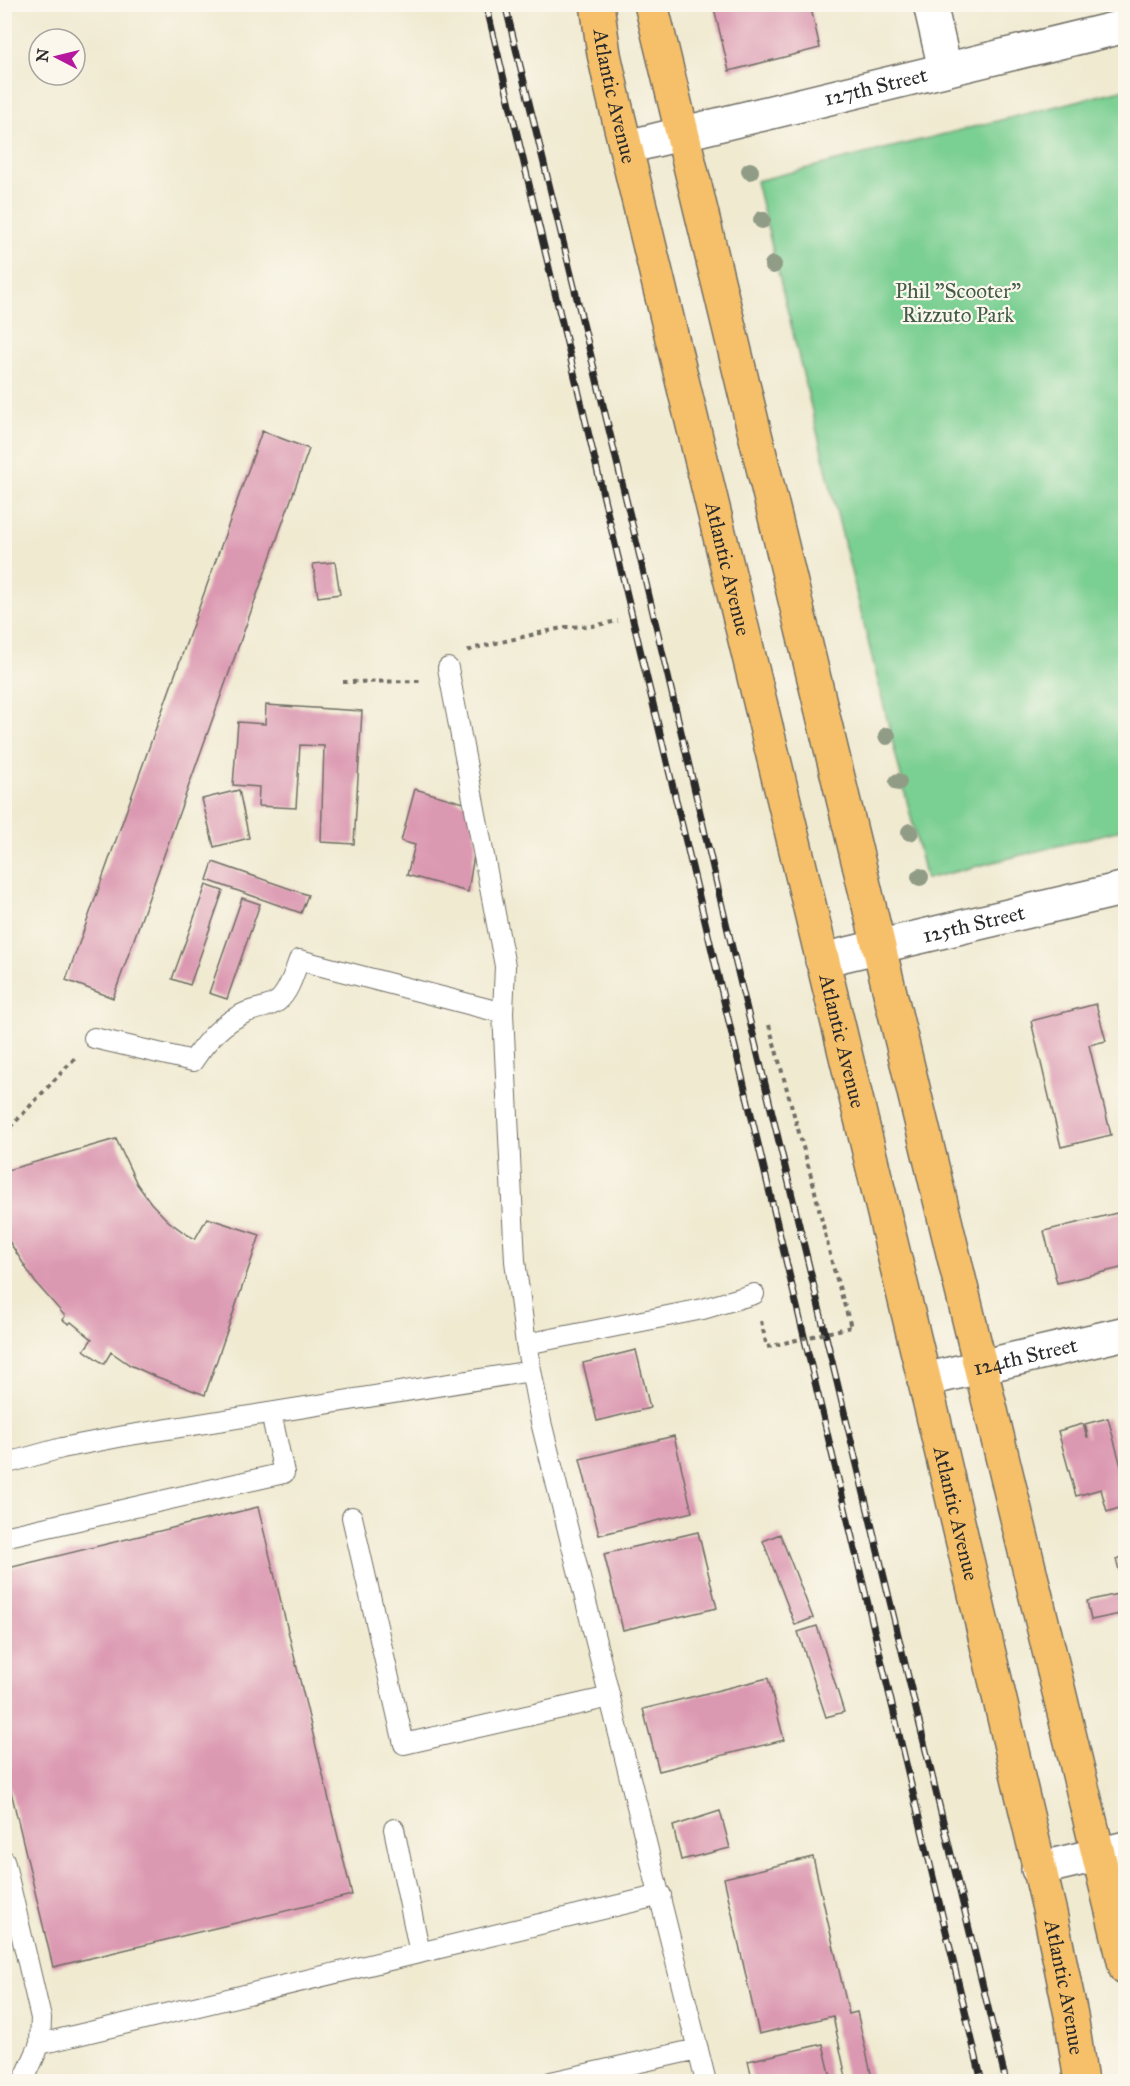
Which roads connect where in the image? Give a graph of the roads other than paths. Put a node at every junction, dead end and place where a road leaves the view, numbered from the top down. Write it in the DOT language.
graph roads {
  1 [pos="597,4"];
  2 [pos="651,4"];
  3 [pos="930,4"];
  4 [pos="1125,26"];
  5 [pos="945,69"];
  6 [pos="681,133"];
  7 [pos="627,147"];
  8 [pos="448,668"];
  9 [pos="1125,888"];
  10 [pos="878,947"];
  11 [pos="822,960"];
  12 [pos="502,1013"];
  13 [pos="94,1038"];
  14 [pos="754,1293"];
  15 [pos="1125,1333"];
  16 [pos="526,1344"];
  17 [pos="980,1367"];
  18 [pos="531,1371"];
  19 [pos="924,1380"];
  20 [pos="271,1413"];
  21 [pos="4,1464"];
  22 [pos="352,1517"];
  23 [pos="4,1537"];
  24 [pos="610,1697"];
  25 [pos="394,1829"];
  26 [pos="1112,1851"];
  27 [pos="4,1860"];
  28 [pos="1038,1869"];
  29 [pos="661,1895"];
  30 [pos="420,1953"];
  31 [pos="1125,1970"];
  32 [pos="40,2044"];
  33 [pos="698,2049"];
  34 [pos="23,2082"];
  35 [pos="551,2082"];
  36 [pos="706,2082"];
  37 [pos="1081,2082"];
  1 -- 7 [label="main road, Atlantic Avenue"];
  2 -- 6 [label="main road"];
  3 -- 5 [label="street"];
  4 -- 5 [label="street, 127th Street"];
  5 -- 6 [label="street, 127th Street"];
  6 -- 7 [label="street, 127th Street"];
  6 -- 10 [label="main road"];
  7 -- 11 [label="main road, Atlantic Avenue"];
  8 -- 12 [label="lane"];
  9 -- 10 [label="street, 125th Street"];
  10 -- 11 [label="street, 125th Street"];
  10 -- 17 [label="main road"];
  11 -- 19 [label="main road, Atlantic Avenue"];
  12 -- 13 [label="lane"];
  12 -- 16 [label="lane"];
  14 -- 16 [label="lane"];
  15 -- 17 [label="street, 124th Street"];
  16 -- 18 [label="lane"];
  17 -- 19 [label="street, 124th Street"];
  17 -- 26 [label="main road"];
  18 -- 20 [label="lane"];
  18 -- 24 [label="lane"];
  19 -- 28 [label="main road, Atlantic Avenue"];
  20 -- 21 [label="lane"];
  20 -- 23 [label="lane"];
  22 -- 24 [label="lane"];
  24 -- 29 [label="lane"];
  25 -- 30 [label="lane"];
  26 -- 28 [label="street"];
  26 -- 31 [label="main road"];
  27 -- 32 [label="lane"];
  28 -- 37 [label="main road, Atlantic Avenue"];
  29 -- 30 [label="lane"];
  29 -- 33 [label="lane"];
  30 -- 32 [label="lane"];
  32 -- 34 [label="lane"];
  33 -- 35 [label="lane"];
  33 -- 36 [label="lane"];
}
